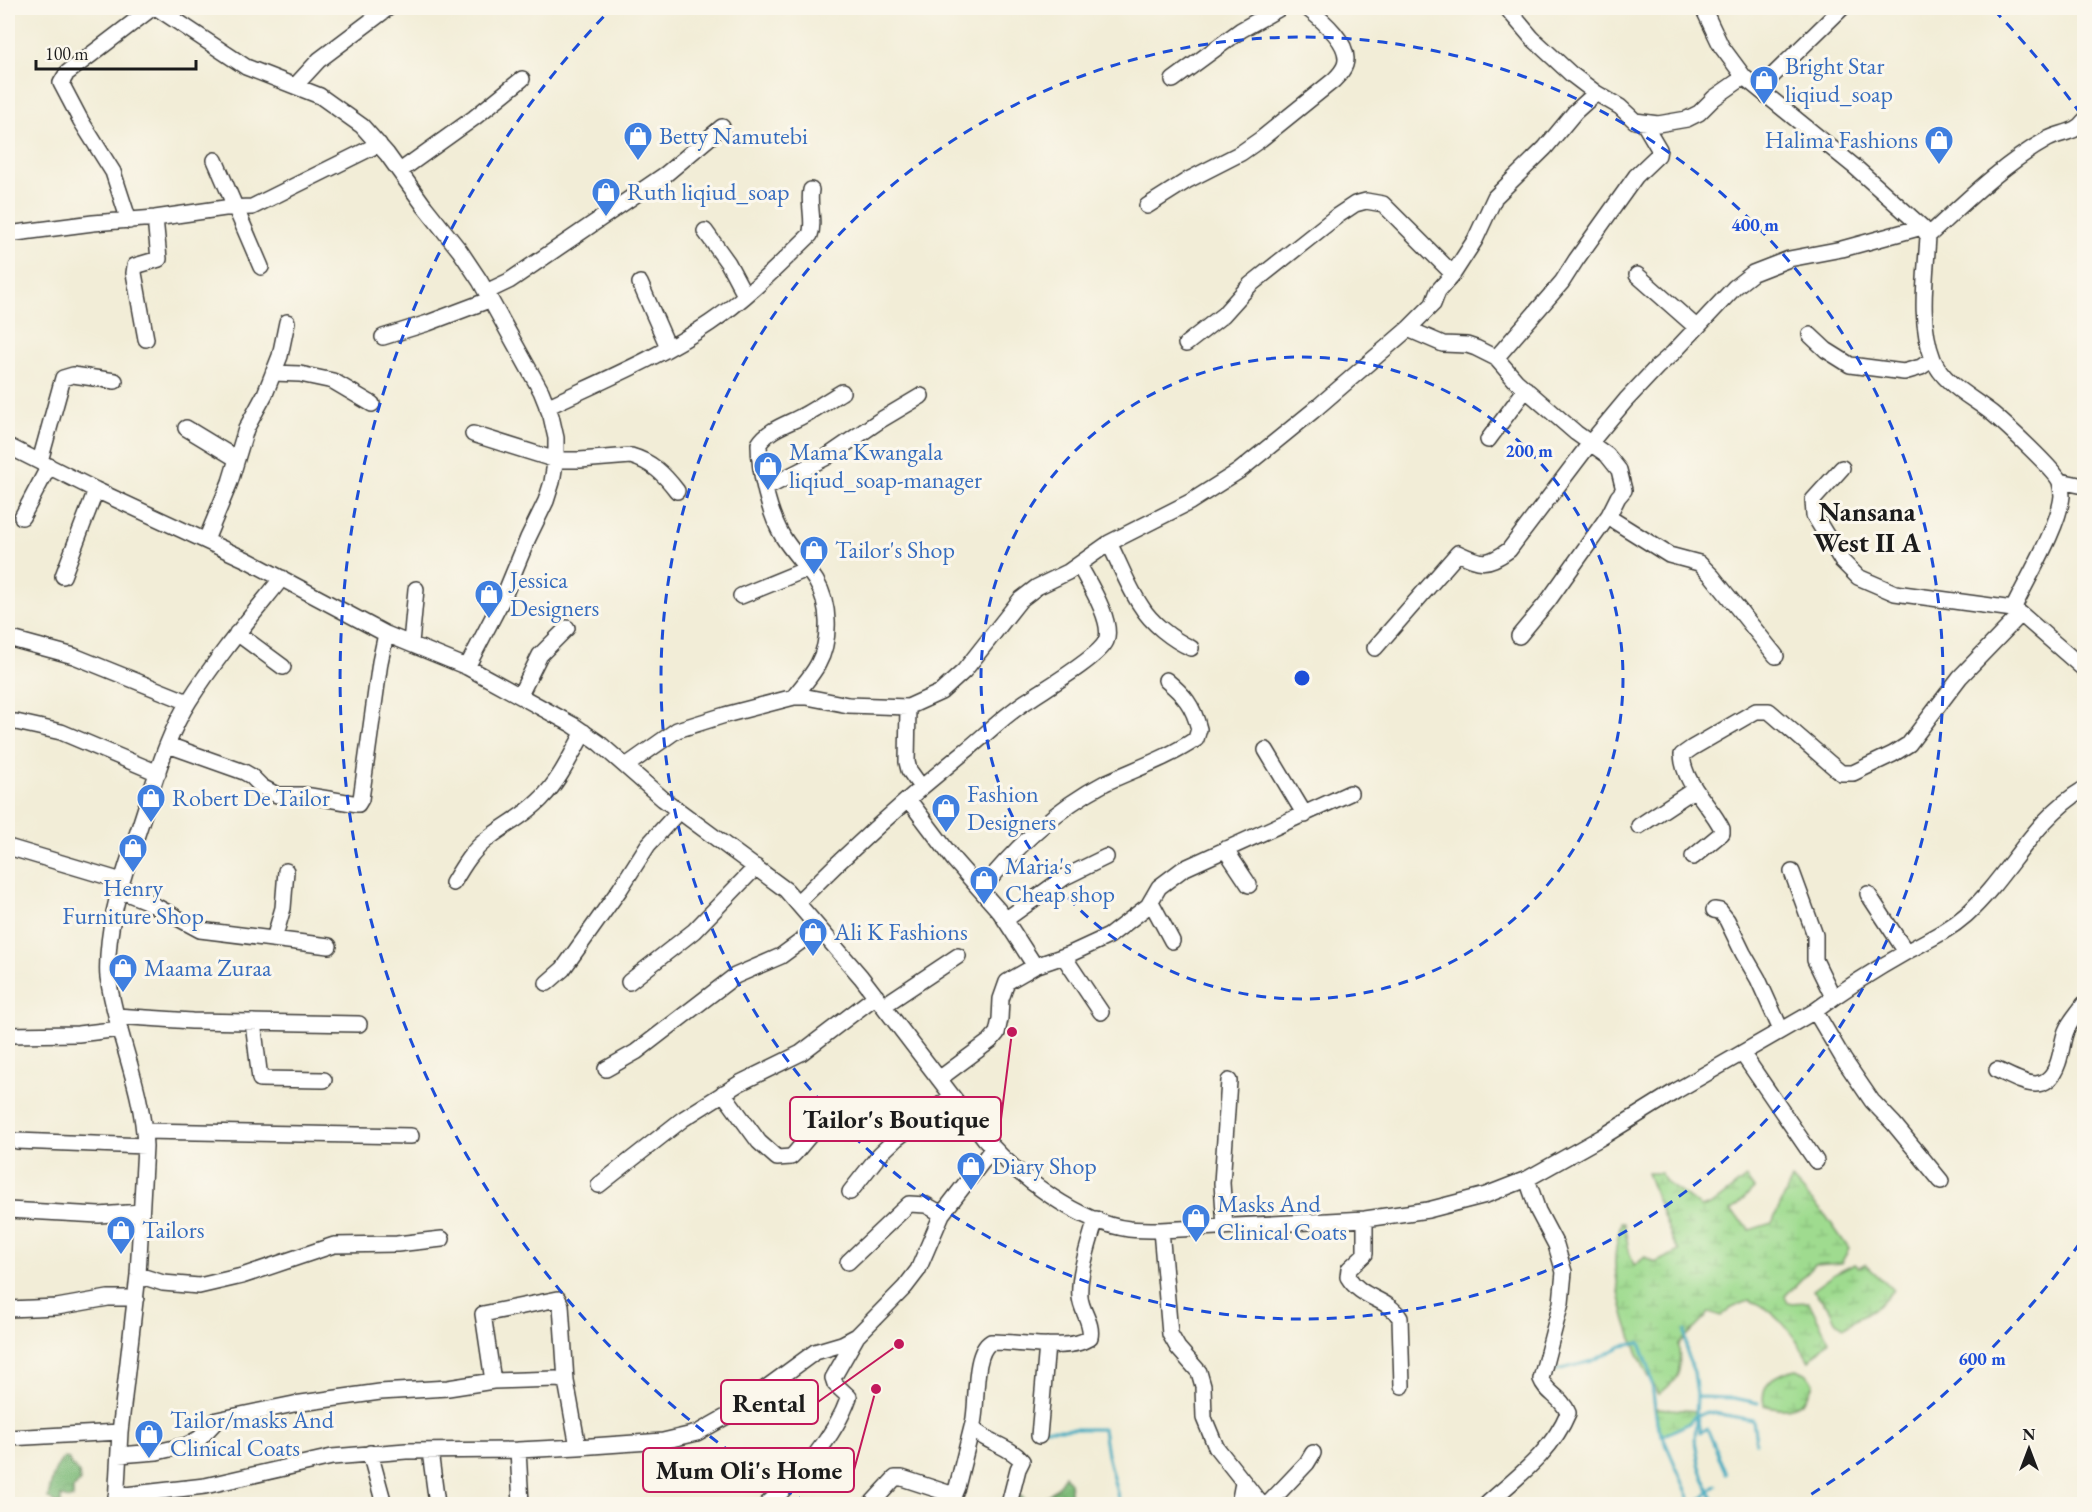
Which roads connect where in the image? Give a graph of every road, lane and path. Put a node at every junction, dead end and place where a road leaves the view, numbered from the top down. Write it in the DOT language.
graph roads {
  1 [pos="152,8"];
  2 [pos="157,8"];
  3 [pos="388,8"];
  4 [pos="1280,8"];
  5 [pos="1307,8"];
  6 [pos="1703,8"];
  7 [pos="1842,8"];
  8 [pos="1509,9"];
  9 [pos="1744,77"];
  10 [pos="522,79"];
  11 [pos="1173,80"];
  12 [pos="296,86"];
  13 [pos="1759,89"];
  14 [pos="1596,93"];
  15 [pos="1643,122"];
  16 [pos="722,127"];
  17 [pos="2083,127"];
  18 [pos="379,144"];
  19 [pos="215,160"];
  20 [pos="399,171"];
  21 [pos="811,190"];
  22 [pos="1147,206"];
  23 [pos="234,207"];
  24 [pos="155,218"];
  25 [pos="129,221"];
  26 [pos="705,231"];
  27 [pos="1925,231"];
  28 [pos="8,234"];
  29 [pos="261,267"];
  30 [pos="1453,274"];
  31 [pos="1637,275"];
  32 [pos="640,283"];
  33 [pos="488,296"];
  34 [pos="745,296"];
  35 [pos="287,322"];
  36 [pos="1696,327"];
  37 [pos="1408,329"];
  38 [pos="1810,335"];
  39 [pos="383,337"];
  40 [pos="146,339"];
  41 [pos="1186,344"];
  42 [pos="668,347"];
  43 [pos="1496,358"];
  44 [pos="1933,358"];
  45 [pos="273,373"];
  46 [pos="115,381"];
  47 [pos="1526,389"];
  48 [pos="843,392"];
  49 [pos="921,396"];
  50 [pos="372,405"];
  51 [pos="548,407"];
  52 [pos="186,428"];
  53 [pos="473,434"];
  54 [pos="1488,440"];
  55 [pos="1591,442"];
  56 [pos="8,446"];
  57 [pos="237,459"];
  58 [pos="556,460"];
  59 [pos="45,463"];
  60 [pos="1842,468"];
  61 [pos="2060,481"];
  62 [pos="2085,486"];
  63 [pos="766,488"];
  64 [pos="96,490"];
  65 [pos="677,491"];
  66 [pos="1609,514"];
  67 [pos="22,517"];
  68 [pos="206,540"];
  69 [pos="1110,543"];
  70 [pos="1079,566"];
  71 [pos="807,569"];
  72 [pos="63,576"];
  73 [pos="282,578"];
  74 [pos="416,589"];
  75 [pos="741,596"];
  76 [pos="2017,612"];
  77 [pos="567,628"];
  78 [pos="237,633"];
  79 [pos="386,634"];
  80 [pos="1519,636"];
  81 [pos="9,642"];
  82 [pos="411,644"];
  83 [pos="1191,648"];
  84 [pos="1375,648"];
  85 [pos="1776,656"];
  86 [pos="283,667"];
  87 [pos="467,667"];
  88 [pos="2085,669"];
  89 [pos="1166,680"];
  90 [pos="520,695"];
  91 [pos="794,697"];
  92 [pos="188,702"];
  93 [pos="908,707"];
  94 [pos="16,722"];
  95 [pos="584,732"];
  96 [pos="168,745"];
  97 [pos="1266,750"];
  98 [pos="626,766"];
  99 [pos="158,773"];
  100 [pos="921,787"];
  101 [pos="1695,789"];
  102 [pos="2085,789"];
  103 [pos="1350,793"];
  104 [pos="908,799"];
  105 [pos="679,811"];
  106 [pos="1305,815"];
  107 [pos="1639,826"];
  108 [pos="8,847"];
  109 [pos="1225,849"];
  110 [pos="1106,857"];
  111 [pos="1693,857"];
  112 [pos="756,867"];
  113 [pos="286,871"];
  114 [pos="1792,872"];
  115 [pos="453,884"];
  116 [pos="1249,885"];
  117 [pos="120,886"];
  118 [pos="981,890"];
  119 [pos="1868,894"];
  120 [pos="1151,902"];
  121 [pos="797,903"];
  122 [pos="1714,910"];
  123 [pos="1005,920"];
  124 [pos="819,928"];
  125 [pos="274,939"];
  126 [pos="1172,940"];
  127 [pos="329,946"];
  128 [pos="1906,952"];
  129 [pos="958,956"];
  130 [pos="1064,957"];
  131 [pos="1035,966"];
  132 [pos="629,982"];
  133 [pos="547,983"];
  134 [pos="1833,997"];
  135 [pos="880,1001"];
  136 [pos="2085,1004"];
  137 [pos="1815,1011"];
  138 [pos="1101,1012"];
  139 [pos="118,1022"];
  140 [pos="253,1022"];
  141 [pos="359,1024"];
  142 [pos="1781,1030"];
  143 [pos="8,1035"];
  144 [pos="1742,1053"];
  145 [pos="606,1069"];
  146 [pos="1997,1070"];
  147 [pos="939,1079"];
  148 [pos="324,1080"];
  149 [pos="1229,1081"];
  150 [pos="723,1093"];
  151 [pos="952,1096"];
  152 [pos="826,1116"];
  153 [pos="411,1136"];
  154 [pos="144,1138"];
  155 [pos="17,1141"];
  156 [pos="993,1148"];
  157 [pos="1816,1161"];
  158 [pos="1527,1179"];
  159 [pos="1941,1182"];
  160 [pos="599,1185"];
  161 [pos="850,1192"];
  162 [pos="8,1210"];
  163 [pos="141,1212"];
  164 [pos="942,1214"];
  165 [pos="1096,1219"];
  166 [pos="1365,1219"];
  167 [pos="1226,1227"];
  168 [pos="1161,1230"];
  169 [pos="442,1239"];
  170 [pos="848,1262"];
  171 [pos="138,1275"];
  172 [pos="136,1298"];
  173 [pos="8,1309"];
  174 [pos="858,1336"];
  175 [pos="1047,1345"];
  176 [pos="492,1381"];
  177 [pos="566,1381"];
  178 [pos="1402,1386"];
  179 [pos="972,1427"];
  180 [pos="120,1432"];
  181 [pos="1039,1436"];
  182 [pos="8,1438"];
  183 [pos="578,1447"];
  184 [pos="518,1450"];
  185 [pos="430,1451"];
  186 [pos="1313,1453"];
  187 [pos="370,1454"];
  188 [pos="119,1455"];
  189 [pos="1243,1483"];
  190 [pos="116,1500"];
  191 [pos="952,1500"];
  192 [pos="384,1504"];
  193 [pos="437,1504"];
  194 [pos="521,1504"];
  195 [pos="766,1504"];
  196 [pos="871,1504"];
  197 [pos="1009,1504"];
  198 [pos="1239,1504"];
  199 [pos="1261,1504"];
  200 [pos="1268,1504"];
  201 [pos="1487,1504"];
  1 -- 25 [label="street"];
  2 -- 12 [label="street"];
  3 -- 12 [label="street"];
  4 -- 11 [label="street"];
  5 -- 22 [label="street"];
  6 -- 9 [label="street"];
  7 -- 13 [label="street"];
  8 -- 14 [label="street"];
  9 -- 13 [label="street"];
  9 -- 15 [label="street"];
  10 -- 20 [label="street"];
  12 -- 18 [label="street"];
  13 -- 27 [label="street"];
  14 -- 15 [label="street"];
  14 -- 30 [label="street"];
  15 -- 43 [label="street"];
  16 -- 33 [label="street"];
  17 -- 27 [label="street"];
  18 -- 20 [label="street"];
  18 -- 23 [label="street"];
  19 -- 23 [label="street"];
  20 -- 33 [label="street"];
  21 -- 34 [label="street"];
  23 -- 24 [label="street"];
  23 -- 29 [label="street"];
  24 -- 25 [label="street"];
  24 -- 40 [label="street"];
  25 -- 28 [label="street"];
  26 -- 34 [label="street"];
  27 -- 36 [label="street"];
  27 -- 44 [label="street"];
  30 -- 37 [label="street"];
  30 -- 41 [label="street"];
  31 -- 36 [label="street"];
  32 -- 42 [label="street"];
  33 -- 39 [label="street"];
  33 -- 51 [label="street"];
  34 -- 42 [label="street"];
  35 -- 45 [label="street"];
  36 -- 55 [label="street"];
  37 -- 43 [label="street"];
  37 -- 69 [label="street"];
  38 -- 44 [label="street"];
  42 -- 51 [label="street"];
  43 -- 47 [label="street"];
  44 -- 61 [label="street"];
  45 -- 50 [label="street"];
  45 -- 57 [label="street"];
  46 -- 59 [label="street"];
  47 -- 54 [label="street"];
  47 -- 55 [label="street"];
  48 -- 63 [label="street"];
  49 -- 63 [label="street"];
  51 -- 58 [label="street"];
  52 -- 57 [label="street"];
  53 -- 58 [label="street"];
  55 -- 66 [label="street"];
  55 -- 84 [label="street"];
  56 -- 59 [label="street"];
  57 -- 68 [label="street"];
  58 -- 65 [label="street"];
  58 -- 87 [label="street"];
  59 -- 64 [label="street"];
  59 -- 67 [label="street"];
  60 -- 76 [label="street"];
  61 -- 62 [label="street"];
  61 -- 76 [label="street"];
  63 -- 71 [label="street"];
  64 -- 68 [label="street"];
  64 -- 72 [label="street"];
  66 -- 80 [label="street"];
  66 -- 85 [label="street"];
  68 -- 73 [label="street"];
  69 -- 70 [label="street"];
  69 -- 83 [label="street"];
  70 -- 93 [label="street"];
  70 -- 100 [label="street"];
  71 -- 75 [label="street"];
  71 -- 91 [label="street"];
  73 -- 78 [label="street"];
  73 -- 79 [label="street"];
  74 -- 82 [label="street"];
  76 -- 88 [label="street"];
  76 -- 101 [label="street"];
  77 -- 90 [label="street"];
  78 -- 86 [label="street"];
  78 -- 92 [label="street"];
  79 -- 82 [label="street"];
  79 -- 96 [label="street"];
  81 -- 92 [label="street"];
  82 -- 87 [label="street"];
  87 -- 90 [label="street"];
  89 -- 118 [label="street"];
  90 -- 95 [label="street"];
  91 -- 93 [label="street"];
  91 -- 98 [label="street"];
  92 -- 96 [label="street"];
  93 -- 100 [label="street"];
  94 -- 99 [label="street"];
  95 -- 98 [label="street"];
  95 -- 115 [label="street"];
  96 -- 99 [label="street"];
  97 -- 106 [label="street"];
  98 -- 105 [label="street"];
  99 -- 117 [label="street"];
  100 -- 104 [label="street"];
  101 -- 107 [label="street"];
  101 -- 111 [label="street"];
  102 -- 128 [label="street"];
  103 -- 106 [label="street"];
  104 -- 118 [label="street"];
  104 -- 121 [label="street"];
  105 -- 112 [label="street"];
  105 -- 133 [label="street"];
  106 -- 109 [label="street"];
  108 -- 117 [label="street"];
  109 -- 116 [label="street"];
  109 -- 120 [label="street"];
  110 -- 123 [label="street"];
  112 -- 121 [label="street"];
  112 -- 132 [label="street"];
  113 -- 125 [label="street"];
  114 -- 134 [label="street"];
  117 -- 125 [label="street"];
  117 -- 139 [label="street"];
  118 -- 123 [label="street"];
  119 -- 128 [label="street"];
  120 -- 126 [label="street"];
  120 -- 130 [label="street"];
  121 -- 124 [label="street"];
  122 -- 142 [label="street"];
  123 -- 131 [label="street"];
  124 -- 135 [label="street"];
  124 -- 145 [label="street"];
  125 -- 127 [label="street"];
  128 -- 134 [label="street"];
  129 -- 135 [label="street"];
  130 -- 131 [label="street"];
  130 -- 138 [label="street"];
  131 -- 147 [label="street"];
  134 -- 137 [label="street"];
  135 -- 147 [label="street"];
  135 -- 150 [label="street"];
  136 -- 146 [label="street"];
  137 -- 142 [label="street"];
  137 -- 159 [label="street"];
  139 -- 140 [label="street"];
  139 -- 143 [label="street"];
  139 -- 154 [label="street"];
  140 -- 141 [label="street"];
  140 -- 148 [label="street"];
  142 -- 144 [label="street"];
  144 -- 157 [label="street"];
  144 -- 158 [label="street"];
  147 -- 151 [label="street"];
  149 -- 167 [label="street"];
  150 -- 152 [label="street"];
  150 -- 160 [label="street"];
  151 -- 156 [label="street"];
  151 -- 161 [label="street"];
  153 -- 154 [label="street"];
  154 -- 155 [label="street"];
  154 -- 163 [label="street"];
  156 -- 164 [label="street"];
  156 -- 165 [label="street"];
  158 -- 166 [label="street"];
  158 -- 201 [label="street"];
  162 -- 163 [label="street"];
  163 -- 171 [label="street"];
  164 -- 170 [label="street"];
  164 -- 174 [label="street"];
  165 -- 168 [label="street"];
  165 -- 175 [label="street"];
  166 -- 167 [label="street"];
  166 -- 178 [label="street"];
  167 -- 168 [label="street"];
  168 -- 189 [label="street"];
  169 -- 171 [label="street"];
  171 -- 172 [label="street"];
  172 -- 173 [label="street"];
  172 -- 180 [label="street"];
  174 -- 183 [label="street"];
  174 -- 195 [label="street"];
  175 -- 179 [label="street"];
  175 -- 181 [label="street"];
  176 -- 177 [label="street"];
  176 -- 177 [label="street"];
  176 -- 188 [label="street"];
  177 -- 183 [label="street"];
  179 -- 191 [label="street"];
  179 -- 197 [label="street"];
  180 -- 182 [label="street"];
  180 -- 188 [label="street"];
  183 -- 184 [label="street"];
  184 -- 185 [label="street"];
  184 -- 194 [label="street"];
  185 -- 187 [label="street"];
  185 -- 193 [label="street"];
  186 -- 200 [label="street"];
  187 -- 190 [label="street"];
  187 -- 192 [label="street"];
  188 -- 190 [label="street"];
  189 -- 198 [label="street"];
  189 -- 199 [label="street"];
  191 -- 196 [label="street"];
}
